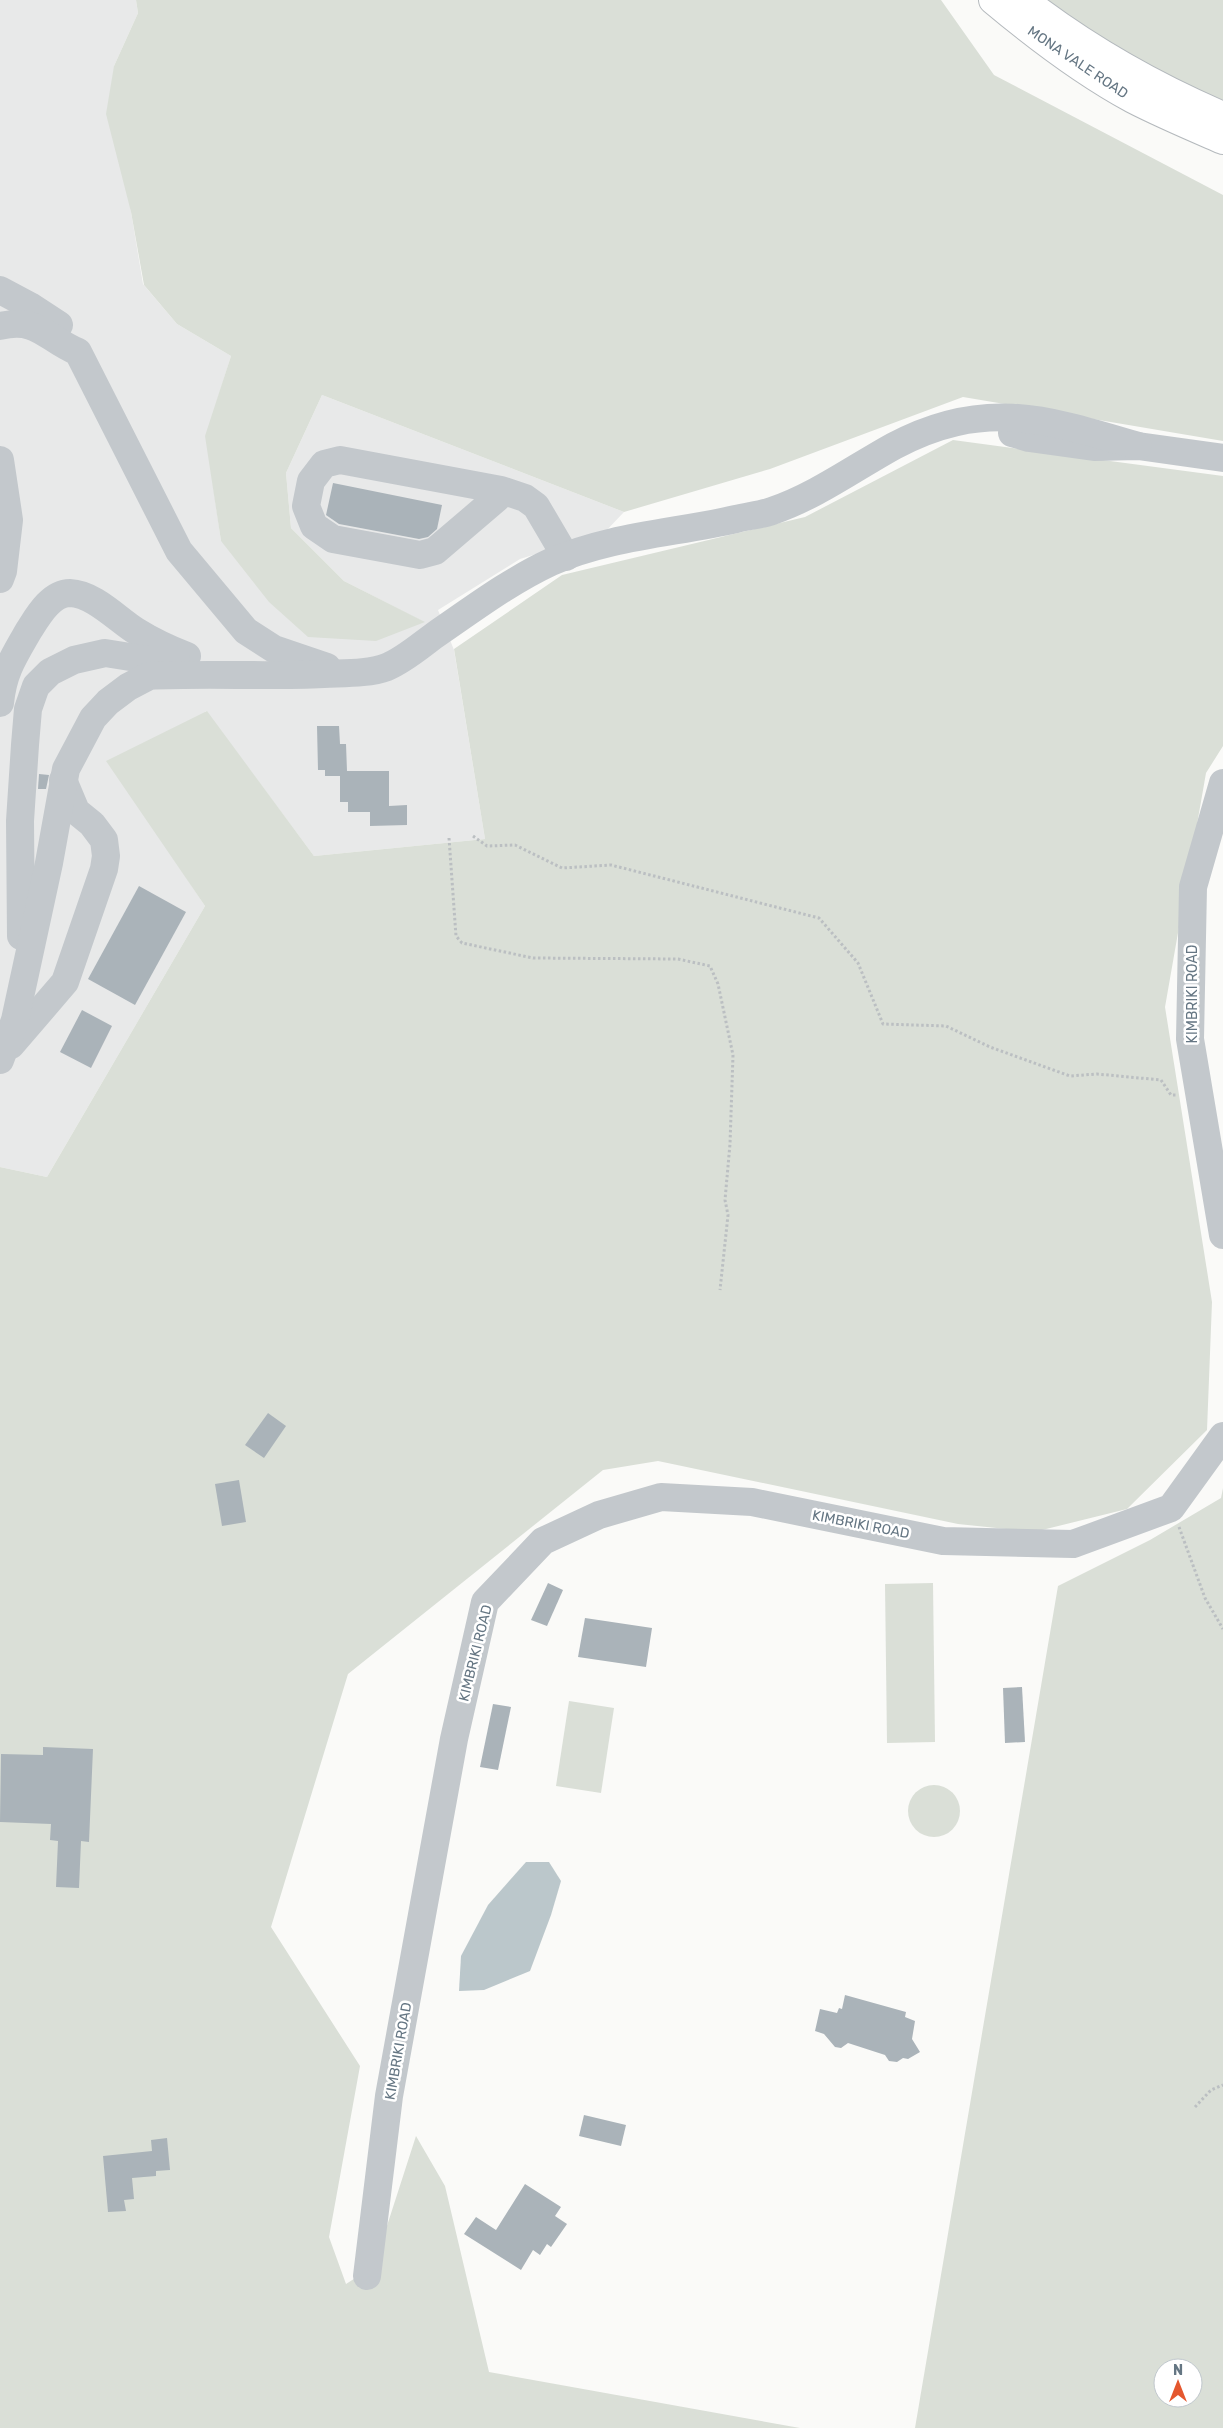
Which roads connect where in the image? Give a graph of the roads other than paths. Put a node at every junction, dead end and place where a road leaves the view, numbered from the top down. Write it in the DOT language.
graph roads {
  1 [pos="993,0"];
  2 [pos="1024,0"];
  3 [pos="1223,116"];
  4 [pos="1223,140"];
  5 [pos="0,290"];
  6 [pos="0,326"];
  7 [pos="78,352"];
  8 [pos="1223,458"];
  9 [pos="0,460"];
  10 [pos="136,466"];
  11 [pos="501,490"];
  12 [pos="566,557"];
  13 [pos="0,579"];
  14 [pos="195,659"];
  15 [pos="309,670"];
  16 [pos="0,703"];
  17 [pos="63,780"];
  18 [pos="1223,784"];
  19 [pos="0,837"];
  20 [pos="21,887"];
  21 [pos="22,991"];
  22 [pos="2,1057"];
  23 [pos="1223,1236"];
  24 [pos="1223,1436"];
  25 [pos="367,2276"];
  1 -- 4 [label="highway, MONA VALE ROAD"];
  2 -- 3 [label="highway, MONA VALE ROAD"];
  5 -- 7 [label="street"];
  6 -- 7 [label="street"];
  7 -- 10 [label="street"];
  8 -- 12 [label="street"];
  9 -- 13 [label="street"];
  10 -- 15 [label="street"];
  10 -- 15 [label="street"];
  11 -- 11 [label="street"];
  11 -- 12 [label="street"];
  12 -- 15 [label="street"];
  14 -- 15 [label="street"];
  14 -- 16 [label="street"];
  14 -- 20 [label="street"];
  15 -- 17 [label="street"];
  17 -- 21 [label="street"];
  17 -- 22 [label="street"];
  18 -- 23 [label="street, KIMBRIKI ROAD"];
  19 -- 20 [label="street"];
  20 -- 21 [label="street"];
  21 -- 22 [label="street"];
  24 -- 25 [label="street, KIMBRIKI ROAD"];
}
